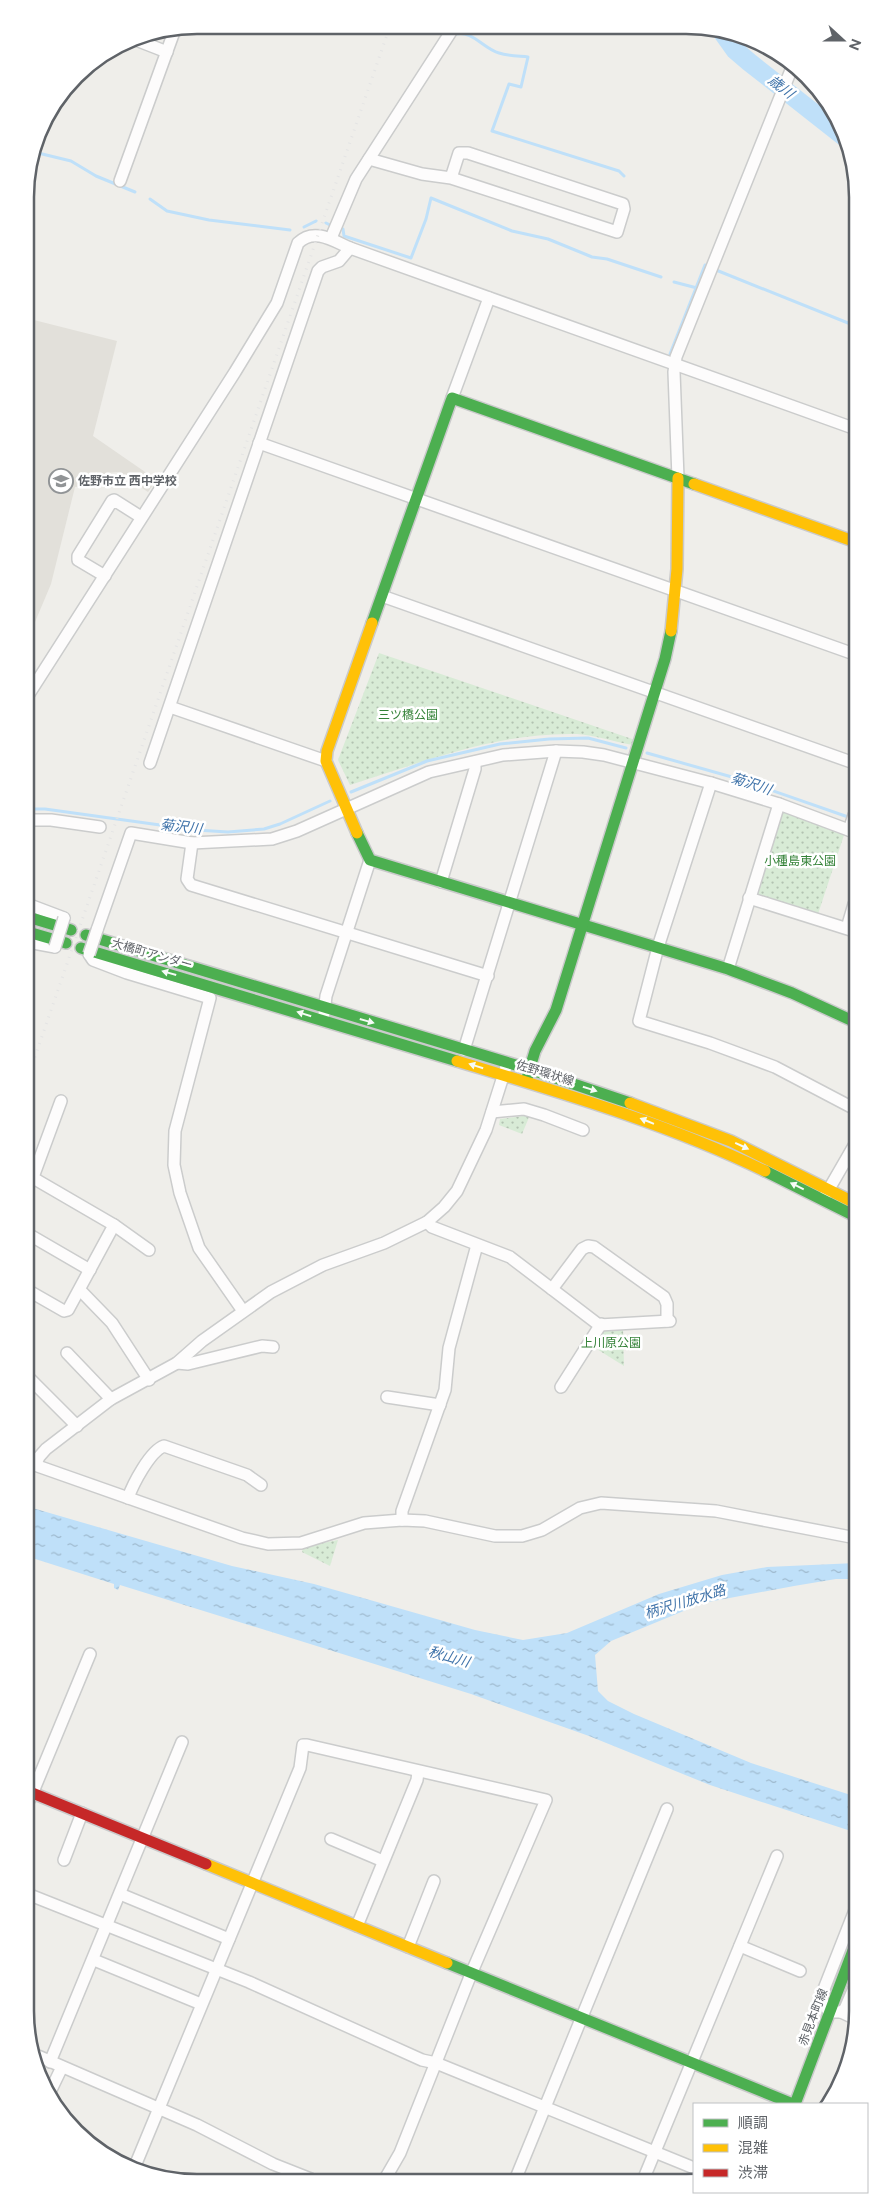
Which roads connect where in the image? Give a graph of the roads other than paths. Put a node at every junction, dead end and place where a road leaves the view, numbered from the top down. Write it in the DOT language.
graph roads {
  1 [pos="449,34"];
  2 [pos="173,36"];
  3 [pos="143,43"];
  4 [pos="167,52"];
  5 [pos="791,71"];
  6 [pos="368,159"];
  7 [pos="451,178"];
  8 [pos="120,181"];
  9 [pos="331,238"];
  10 [pos="350,248"];
  11 [pos="489,298"];
  12 [pos="675,364"];
  13 [pos="452,398"];
  14 [pos="849,427"];
  15 [pos="259,443"];
  16 [pos="678,478"];
  17 [pos="417,499"];
  18 [pos="141,517"];
  19 [pos="849,540"];
  20 [pos="104,576"];
  21 [pos="677,592"];
  22 [pos="382,596"];
  23 [pos="849,652"];
  24 [pos="34,686"];
  25 [pos="655,694"];
  26 [pos="170,707"];
  27 [pos="556,751"];
  28 [pos="326,761"];
  29 [pos="849,761"];
  30 [pos="474,762"];
  31 [pos="150,763"];
  32 [pos="634,763"];
  33 [pos="711,783"];
  34 [pos="779,804"];
  35 [pos="346,809"];
  36 [pos="34,820"];
  37 [pos="849,824"];
  38 [pos="100,828"];
  39 [pos="192,843"];
  40 [pos="370,860"];
  41 [pos="441,882"];
  42 [pos="748,898"];
  43 [pos="510,903"];
  44 [pos="34,906"];
  45 [pos="34,919"];
  46 [pos="583,925"];
  47 [pos="849,928"];
  48 [pos="71,930"];
  49 [pos="91,933"];
  50 [pos="346,933"];
  51 [pos="34,934"];
  52 [pos="34,943"];
  53 [pos="60,945"];
  54 [pos="658,948"];
  55 [pos="85,951"];
  56 [pos="728,969"];
  57 [pos="488,976"];
  58 [pos="218,981"];
  59 [pos="324,1014"];
  60 [pos="849,1019"];
  61 [pos="464,1050"];
  62 [pos="508,1063"];
  63 [pos="529,1069"];
  64 [pos="504,1075"];
  65 [pos="526,1082"];
  66 [pos="61,1100"];
  67 [pos="849,1106"];
  68 [pos="492,1112"];
  69 [pos="583,1130"];
  70 [pos="849,1154"];
  71 [pos="34,1168"];
  72 [pos="34,1178"];
  73 [pos="826,1194"];
  74 [pos="849,1201"];
  75 [pos="849,1211"];
  76 [pos="426,1222"];
  77 [pos="114,1225"];
  78 [pos="34,1237"];
  79 [pos="477,1245"];
  80 [pos="149,1250"];
  81 [pos="90,1270"];
  82 [pos="552,1288"];
  83 [pos="80,1290"];
  84 [pos="34,1294"];
  85 [pos="243,1311"];
  86 [pos="601,1324"];
  87 [pos="273,1347"];
  88 [pos="67,1354"];
  89 [pos="177,1363"];
  90 [pos="149,1380"];
  91 [pos="34,1383"];
  92 [pos="561,1387"];
  93 [pos="388,1397"];
  94 [pos="111,1399"];
  95 [pos="440,1405"];
  96 [pos="76,1426"];
  97 [pos="34,1462"];
  98 [pos="34,1465"];
  99 [pos="261,1485"];
  100 [pos="128,1498"];
  101 [pos="402,1520"];
  102 [pos="849,1537"];
  103 [pos="90,1654"];
  104 [pos="182,1742"];
  105 [pos="418,1772"];
  106 [pos="34,1788"];
  107 [pos="34,1796"];
  108 [pos="667,1809"];
  109 [pos="82,1813"];
  110 [pos="143,1837"];
  111 [pos="331,1839"];
  112 [pos="777,1856"];
  113 [pos="64,1860"];
  114 [pos="383,1861"];
  115 [pos="434,1880"];
  116 [pos="253,1883"];
  117 [pos="120,1894"];
  118 [pos="34,1897"];
  119 [pos="849,1925"];
  120 [pos="356,1926"];
  121 [pos="107,1927"];
  122 [pos="229,1939"];
  123 [pos="740,1946"];
  124 [pos="408,1947"];
  125 [pos="94,1960"];
  126 [pos="849,1966"];
  127 [pos="216,1970"];
  128 [pos="800,1971"];
  129 [pos="471,1974"];
  130 [pos="849,2001"];
  131 [pos="201,2004"];
  132 [pos="835,2012"];
  133 [pos="849,2017"];
  134 [pos="582,2018"];
  135 [pos="40,2058"];
  136 [pos="50,2062"];
  137 [pos="436,2063"];
  138 [pos="691,2064"];
  139 [pos="62,2067"];
  140 [pos="53,2087"];
  141 [pos="791,2103"];
  142 [pos="794,2103"];
  143 [pos="545,2107"];
  144 [pos="158,2109"];
  145 [pos="655,2153"];
  146 [pos="136,2162"];
  147 [pos="693,2168"];
  148 [pos="298,2174"];
  149 [pos="387,2174"];
  150 [pos="518,2174"];
  151 [pos="646,2174"];
  1 -- 6 [label="street"];
  2 -- 4 [label="street"];
  3 -- 4 [label="street"];
  4 -- 8 [label="street"];
  5 -- 12 [label="street"];
  6 -- 7 [label="street"];
  6 -- 9 [label="street"];
  7 -- 7 [label="street"];
  9 -- 10 [label="street"];
  9 -- 18 [label="street"];
  10 -- 11 [label="street"];
  10 -- 15 [label="street"];
  11 -- 12 [label="street"];
  11 -- 13 [label="street"];
  12 -- 14 [label="street"];
  12 -- 16 [label="street"];
  13 -- 16 [label="street"];
  13 -- 17 [label="street"];
  15 -- 17 [label="street"];
  15 -- 26 [label="street"];
  16 -- 19 [label="street"];
  16 -- 21 [label="street"];
  17 -- 21 [label="street"];
  17 -- 22 [label="street"];
  18 -- 20 [label="street"];
  18 -- 20 [label="street"];
  20 -- 24 [label="street"];
  21 -- 23 [label="street"];
  21 -- 25 [label="street"];
  22 -- 25 [label="street"];
  22 -- 28 [label="street"];
  25 -- 29 [label="street"];
  25 -- 32 [label="street"];
  26 -- 28 [label="street"];
  26 -- 31 [label="street"];
  27 -- 30 [label="street"];
  27 -- 32 [label="street"];
  27 -- 43 [label="street"];
  28 -- 35 [label="street"];
  30 -- 35 [label="street"];
  30 -- 41 [label="street"];
  32 -- 33 [label="street"];
  32 -- 46 [label="street"];
  33 -- 34 [label="street"];
  33 -- 54 [label="street"];
  34 -- 37 [label="street"];
  34 -- 42 [label="street"];
  35 -- 39 [label="street"];
  35 -- 40 [label="street"];
  36 -- 38 [label="street"];
  39 -- 49 [label="street"];
  39 -- 50 [label="street"];
  40 -- 41 [label="street"];
  40 -- 50 [label="street"];
  41 -- 43 [label="street"];
  42 -- 47 [label="street"];
  42 -- 56 [label="street"];
  43 -- 46 [label="street"];
  43 -- 57 [label="street"];
  44 -- 53 [label="street, bridge"];
  45 -- 48 [label="street"];
  46 -- 54 [label="street"];
  46 -- 63 [label="street"];
  49 -- 55 [label="street, bridge"];
  49 -- 58 [label="street, 大橋町アンダー"];
  50 -- 57 [label="street"];
  50 -- 59 [label="street"];
  51 -- 53 [label="street"];
  52 -- 53 [label="street"];
  54 -- 56 [label="street"];
  54 -- 67 [label="street"];
  58 -- 55 [label="street, 大橋町アンダー, one-way"];
  55 -- 85 [label="street"];
  56 -- 60 [label="street"];
  57 -- 61 [label="street"];
  58 -- 59 [label="street, 佐野環状線"];
  59 -- 61 [label="street, 佐野環状線, one-way"];
  64 -- 59 [label="street, 佐野環状線, one-way"];
  61 -- 62 [label="street, 佐野環状線"];
  62 -- 63 [label="street, 佐野環状線"];
  62 -- 64 [label="street"];
  63 -- 65 [label="street"];
  63 -- 73 [label="street, 佐野環状線, one-way"];
  64 -- 65 [label="street, 佐野環状線"];
  64 -- 68 [label="street"];
  73 -- 65 [label="street, 佐野環状線, one-way"];
  66 -- 71 [label="street"];
  68 -- 69 [label="street"];
  68 -- 76 [label="street"];
  70 -- 73 [label="street"];
  72 -- 77 [label="street"];
  73 -- 74 [label="street, 佐野環状線"];
  73 -- 75 [label="street, 佐野環状線"];
  76 -- 79 [label="street"];
  76 -- 85 [label="street"];
  77 -- 80 [label="street"];
  77 -- 81 [label="street"];
  78 -- 81 [label="street"];
  79 -- 82 [label="street"];
  79 -- 95 [label="street"];
  81 -- 83 [label="street"];
  82 -- 86 [label="street"];
  82 -- 86 [label="street"];
  83 -- 84 [label="street"];
  83 -- 90 [label="street"];
  85 -- 89 [label="street"];
  86 -- 92 [label="street"];
  87 -- 89 [label="street"];
  88 -- 94 [label="street"];
  89 -- 90 [label="street"];
  90 -- 94 [label="street"];
  91 -- 96 [label="street"];
  93 -- 95 [label="street"];
  94 -- 96 [label="street"];
  95 -- 101 [label="street"];
  96 -- 97 [label="street"];
  98 -- 100 [label="street"];
  99 -- 100 [label="street"];
  100 -- 101 [label="street"];
  101 -- 102 [label="street"];
  103 -- 106 [label="street"];
  104 -- 110 [label="street"];
  105 -- 114 [label="street"];
  105 -- 116 [label="street"];
  105 -- 129 [label="street"];
  107 -- 109 [label="street"];
  108 -- 134 [label="street"];
  109 -- 110 [label="street"];
  109 -- 113 [label="street"];
  110 -- 116 [label="street"];
  110 -- 117 [label="street"];
  111 -- 114 [label="street"];
  112 -- 123 [label="street"];
  114 -- 120 [label="street"];
  115 -- 124 [label="street"];
  116 -- 120 [label="street"];
  116 -- 122 [label="street"];
  117 -- 121 [label="street"];
  117 -- 122 [label="street"];
  118 -- 121 [label="street"];
  119 -- 132 [label="street"];
  120 -- 124 [label="street"];
  121 -- 125 [label="street"];
  121 -- 127 [label="street"];
  122 -- 127 [label="street"];
  123 -- 128 [label="street"];
  123 -- 138 [label="street"];
  124 -- 129 [label="street"];
  125 -- 131 [label="street"];
  125 -- 136 [label="street"];
  126 -- 132 [label="street, 赤見本町線"];
  127 -- 131 [label="street"];
  127 -- 137 [label="street"];
  129 -- 134 [label="street"];
  129 -- 137 [label="street"];
  130 -- 132 [label="street"];
  131 -- 144 [label="street"];
  132 -- 133 [label="street"];
  132 -- 142 [label="street, 赤見本町線"];
  134 -- 138 [label="street"];
  134 -- 143 [label="street"];
  135 -- 136 [label="street"];
  136 -- 139 [label="street"];
  137 -- 143 [label="street"];
  137 -- 149 [label="street"];
  138 -- 141 [label="street"];
  138 -- 145 [label="street"];
  139 -- 140 [label="street"];
  139 -- 144 [label="street"];
  143 -- 145 [label="street"];
  143 -- 150 [label="street"];
  144 -- 146 [label="street"];
  144 -- 148 [label="street"];
  145 -- 147 [label="street"];
  145 -- 151 [label="street"];
}
